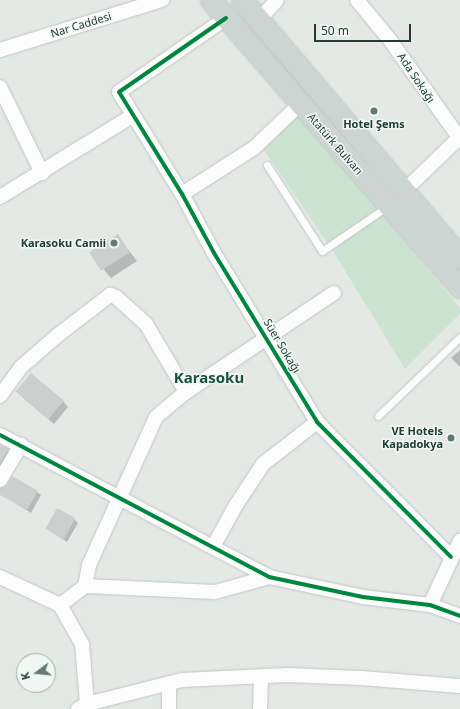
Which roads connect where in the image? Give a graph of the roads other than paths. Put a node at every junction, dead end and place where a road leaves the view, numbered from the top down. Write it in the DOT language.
graph roads {
  1 [pos="162,0"];
  2 [pos="211,0"];
  3 [pos="242,0"];
  4 [pos="278,0"];
  5 [pos="357,0"];
  6 [pos="226,18"];
  7 [pos="258,21"];
  8 [pos="0,50"];
  9 [pos="0,86"];
  10 [pos="300,104"];
  11 [pos="132,116"];
  12 [pos="460,138"];
  13 [pos="267,165"];
  14 [pos="42,172"];
  15 [pos="405,190"];
  16 [pos="182,194"];
  17 [pos="0,197"];
  18 [pos="388,206"];
  19 [pos="460,257"];
  20 [pos="460,287"];
  21 [pos="334,293"];
  22 [pos="460,337"];
  23 [pos="266,338"];
  24 [pos="186,392"];
  25 [pos="0,396"];
  26 [pos="378,416"];
  27 [pos="318,422"];
  28 [pos="0,435"];
  29 [pos="21,445"];
  30 [pos="0,480"];
  31 [pos="121,498"];
  32 [pos="460,541"];
  33 [pos="213,547"];
  34 [pos="451,557"];
  35 [pos="0,577"];
  36 [pos="269,577"];
  37 [pos="85,586"];
  38 [pos="60,605"];
  39 [pos="430,605"];
  40 [pos="460,616"];
  41 [pos="261,677"];
  42 [pos="169,683"];
  43 [pos="460,686"];
  44 [pos="82,706"];
  45 [pos="169,709"];
  46 [pos="260,709"];
  1 -- 8 [label="street, Nar Caddesi"];
  2 -- 6 [label="main road, Atatürk Bulvarı"];
  3 -- 7 [label="main road, Atatürk Bulvarı"];
  4 -- 7 [label="street"];
  5 -- 12 [label="street, Ada Sokağı"];
  6 -- 10 [label="main road, Atatürk Bulvarı"];
  6 -- 11 [label="street, Süer Sokağı"];
  7 -- 15 [label="main road, Atatürk Bulvarı"];
  9 -- 14 [label="street"];
  10 -- 16 [label="street"];
  10 -- 18 [label="main road, Atatürk Bulvarı"];
  11 -- 14 [label="street"];
  11 -- 16 [label="street, Süer Sokağı"];
  12 -- 15 [label="street"];
  13 -- 18 [label="lane"];
  14 -- 17 [label="street"];
  15 -- 18 [label="main road"];
  15 -- 19 [label="main road, Atatürk Bulvarı"];
  16 -- 23 [label="street, Süer Sokağı"];
  18 -- 20 [label="main road, Atatürk Bulvarı"];
  21 -- 23 [label="street"];
  22 -- 26 [label="lane"];
  23 -- 24 [label="street"];
  23 -- 27 [label="street, Süer Sokağı"];
  24 -- 25 [label="street"];
  24 -- 31 [label="street"];
  27 -- 33 [label="street"];
  27 -- 34 [label="street, Süer Sokağı"];
  28 -- 29 [label="street"];
  29 -- 30 [label="street"];
  29 -- 31 [label="street"];
  31 -- 33 [label="street"];
  31 -- 37 [label="street"];
  32 -- 34 [label="street"];
  33 -- 36 [label="street"];
  34 -- 39 [label="street"];
  35 -- 38 [label="street"];
  36 -- 37 [label="street"];
  36 -- 39 [label="street"];
  37 -- 38 [label="street"];
  38 -- 44 [label="street"];
  39 -- 40 [label="street"];
  41 -- 42 [label="street"];
  41 -- 43 [label="street"];
  41 -- 46 [label="street"];
  42 -- 44 [label="street"];
  42 -- 45 [label="street"];
}
